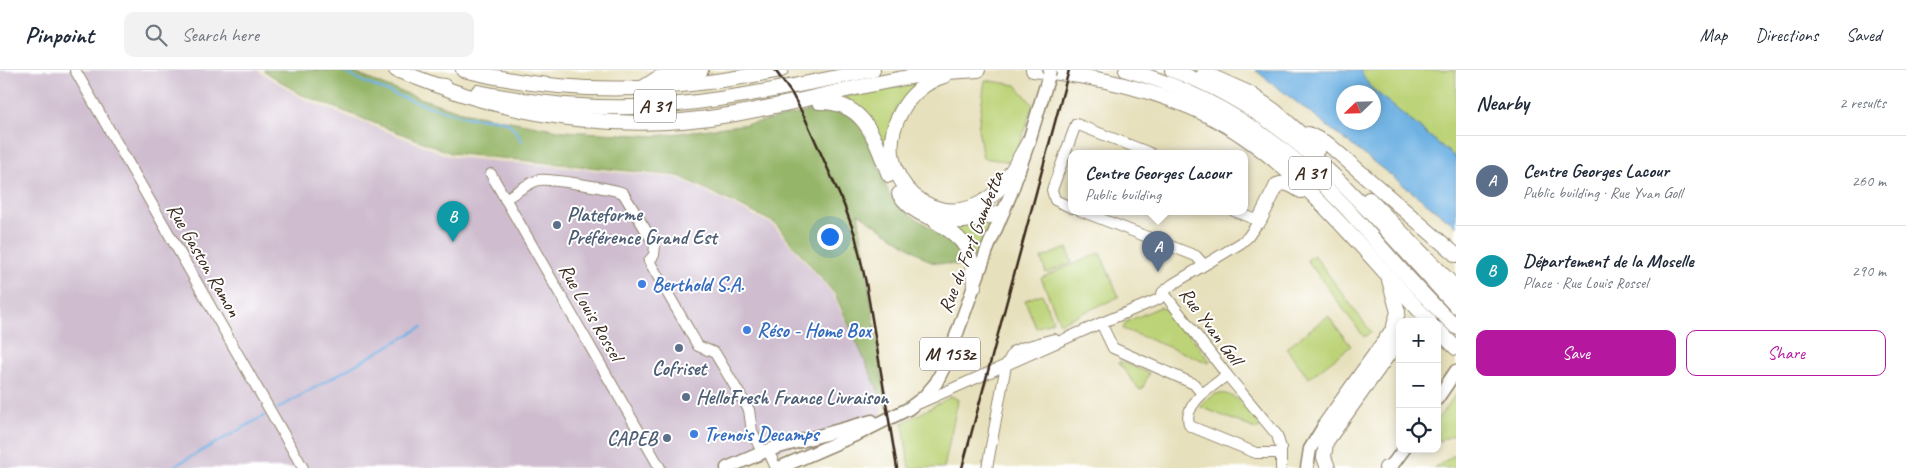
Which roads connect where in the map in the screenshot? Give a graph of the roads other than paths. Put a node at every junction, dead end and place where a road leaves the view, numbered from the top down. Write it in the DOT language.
graph roads {
  1 [pos="75,70"];
  2 [pos="396,70"];
  3 [pos="463,70"];
  4 [pos="701,70"];
  5 [pos="781,70"];
  6 [pos="873,70"];
  7 [pos="978,70"];
  8 [pos="1034,70"];
  9 [pos="1126,70"];
  10 [pos="1172,70"];
  11 [pos="1196,70"];
  12 [pos="1219,70"];
  13 [pos="962,71"];
  14 [pos="1049,73"];
  15 [pos="436,85"];
  16 [pos="640,89"];
  17 [pos="1249,93"];
  18 [pos="764,109"];
  19 [pos="1300,131"];
  20 [pos="1029,141"];
  21 [pos="1142,150"];
  22 [pos="491,174"];
  23 [pos="505,199"];
  24 [pos="1322,205"];
  25 [pos="1068,206"];
  26 [pos="1002,212"];
  27 [pos="924,215"];
  28 [pos="1091,215"];
  29 [pos="1244,215"];
  30 [pos="1258,221"];
  31 [pos="1456,255"];
  32 [pos="1204,265"];
  33 [pos="1388,277"];
  34 [pos="974,287"];
  35 [pos="1456,288"];
  36 [pos="1163,292"];
  37 [pos="1456,306"];
  38 [pos="1426,318"];
  39 [pos="1101,323"];
  40 [pos="1456,327"];
  41 [pos="1396,344"];
  42 [pos="1006,366"];
  43 [pos="1454,374"];
  44 [pos="1227,375"];
  45 [pos="1441,393"];
  46 [pos="1202,394"];
  47 [pos="902,412"];
  48 [pos="1324,426"];
  49 [pos="765,451"];
  50 [pos="1281,453"];
  51 [pos="1402,453"];
  52 [pos="1390,467"];
  53 [pos="303,468"];
  54 [pos="660,468"];
  55 [pos="728,468"];
  56 [pos="777,468"];
  57 [pos="987,468"];
  58 [pos="1281,468"];
  59 [pos="1307,468"];
  60 [pos="1328,468"];
  1 -- 53 [label="street, Rue Gaston Ramon"];
  2 -- 15 [label="highway, A 31"];
  3 -- 16 [label="highway, A 31"];
  4 -- 16 [label="highway"];
  5 -- 16 [label="highway, A 31"];
  6 -- 15 [label="highway, A 31"];
  7 -- 13 [label="highway"];
  8 -- 24 [label="highway"];
  9 -- 40 [label="highway, A 31"];
  10 -- 37 [label="highway, A 31"];
  11 -- 17 [label="highway"];
  12 -- 17 [label="highway"];
  13 -- 18 [label="highway"];
  13 -- 20 [label="highway"];
  14 -- 20 [label="main road, Rue du Fort Gambetta / M 153z"];
  15 -- 18 [label="highway"];
  17 -- 19 [label="highway"];
  18 -- 27 [label="highway"];
  19 -- 31 [label="highway"];
  19 -- 35 [label="highway"];
  20 -- 26 [label="main road, Rue du Fort Gambetta / M 153z"];
  21 -- 25 [label="street"];
  22 -- 23 [label="street, Rue Louis Rossel"];
  23 -- 49 [label="street"];
  23 -- 54 [label="street, Rue Louis Rossel"];
  24 -- 30 [label="highway"];
  24 -- 33 [label="highway"];
  26 -- 27 [label="highway"];
  26 -- 34 [label="main road, Rue du Fort Gambetta / M 153z"];
  27 -- 34 [label="highway"];
  28 -- 32 [label="street"];
  29 -- 30 [label="street"];
  30 -- 32 [label="street, Rue Yvan Goll"];
  32 -- 36 [label="street, Rue Yvan Goll"];
  33 -- 38 [label="highway"];
  33 -- 48 [label="highway"];
  34 -- 47 [label="main road, Rue du Fort Gambetta / M 153z"];
  36 -- 39 [label="street"];
  36 -- 44 [label="street, Rue Yvan Goll"];
  39 -- 42 [label="street"];
  39 -- 46 [label="street"];
  41 -- 60 [label="highway"];
  42 -- 47 [label="street"];
  42 -- 57 [label="street"];
  43 -- 45 [label="main road"];
  44 -- 46 [label="street"];
  44 -- 50 [label="street, Rue Yvan Goll"];
  46 -- 50 [label="street"];
  47 -- 49 [label="main road"];
  47 -- 56 [label="main road"];
  48 -- 59 [label="main road"];
  49 -- 55 [label="main road"];
  49 -- 56 [label="street"];
  50 -- 58 [label="street, Rue Yvan Goll"];
  51 -- 52 [label="main road"];
}
